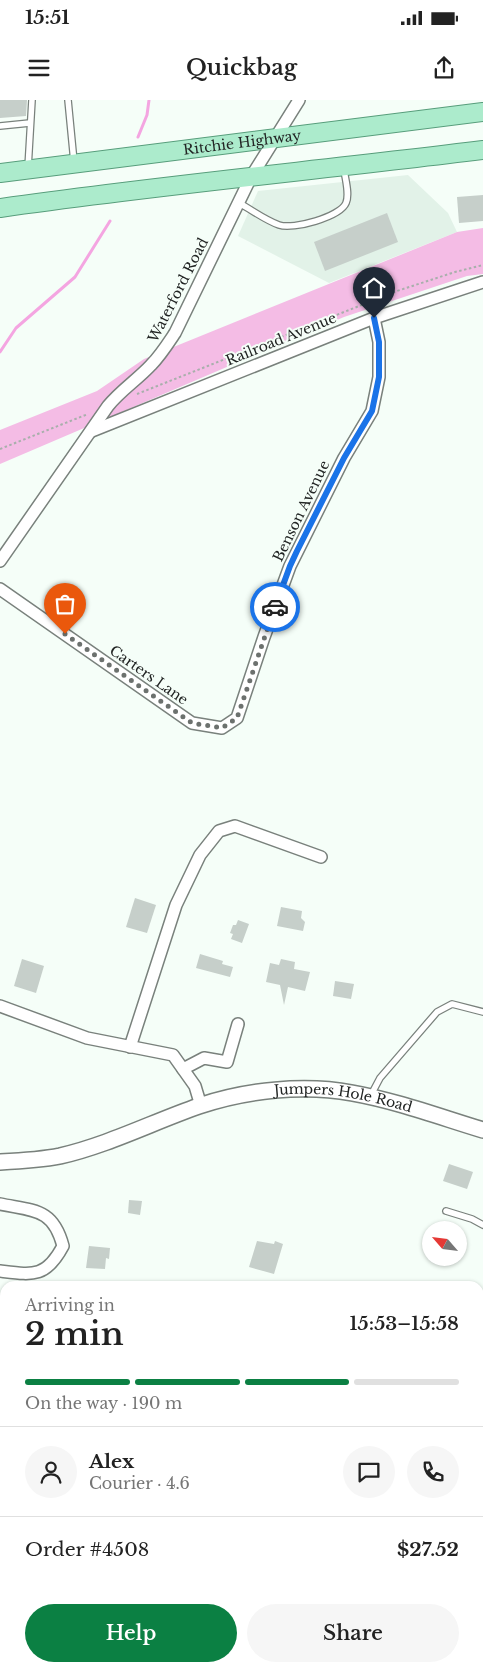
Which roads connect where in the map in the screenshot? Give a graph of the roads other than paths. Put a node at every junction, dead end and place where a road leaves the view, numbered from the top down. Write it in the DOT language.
graph roads {
  1 [pos="32,100"];
  2 [pos="68,100"];
  3 [pos="299,100"];
  4 [pos="483,112"];
  5 [pos="30,123"];
  6 [pos="0,126"];
  7 [pos="274,139"];
  8 [pos="483,150"];
  9 [pos="74,164"];
  10 [pos="344,167"];
  11 [pos="28,170"];
  12 [pos="0,174"];
  13 [pos="251,177"];
  14 [pos="238,203"];
  15 [pos="0,208"];
  16 [pos="483,282"];
  17 [pos="374,318"];
  18 [pos="92,431"];
  19 [pos="0,560"];
  20 [pos="0,589"];
  21 [pos="237,718"];
  22 [pos="321,857"];
  23 [pos="0,1006"];
  24 [pos="483,1012"];
  25 [pos="238,1024"];
  26 [pos="130,1047"];
  27 [pos="183,1069"];
  28 [pos="370,1097"];
  29 [pos="201,1106"];
  30 [pos="483,1130"];
  31 [pos="0,1162"];
  32 [pos="0,1204"];
  33 [pos="446,1211"];
  34 [pos="483,1225"];
  35 [pos="0,1271"];
  1 -- 5 [label="lane"];
  2 -- 9 [label="lane"];
  3 -- 7 [label="street, Waterford Road"];
  4 -- 7 [label="main road, Ritchie Highway"];
  5 -- 6 [label="lane"];
  5 -- 11 [label="lane"];
  7 -- 9 [label="main road, Ritchie Highway"];
  7 -- 13 [label="street, Waterford Road"];
  8 -- 10 [label="main road"];
  9 -- 11 [label="main road, Ritchie Highway"];
  10 -- 13 [label="main road"];
  10 -- 14 [label="lane"];
  11 -- 12 [label="main road, Ritchie Highway"];
  13 -- 14 [label="street, Waterford Road"];
  13 -- 15 [label="main road"];
  14 -- 18 [label="street, Waterford Road"];
  16 -- 17 [label="street, Railroad Avenue"];
  17 -- 18 [label="street, Railroad Avenue"];
  17 -- 21 [label="street, Benson Avenue"];
  18 -- 19 [label="street, Waterford Road"];
  20 -- 21 [label="street, Carters Lane"];
  22 -- 26 [label="street"];
  23 -- 26 [label="street"];
  24 -- 28 [label="lane"];
  25 -- 27 [label="street"];
  26 -- 27 [label="street"];
  27 -- 29 [label="street"];
  28 -- 29 [label="main road, Jumpers Hole Road"];
  28 -- 30 [label="main road, Jumpers Hole Road"];
  29 -- 31 [label="main road, Jumpers Hole Road"];
  32 -- 35 [label="street"];
  33 -- 34 [label="lane"];
}
